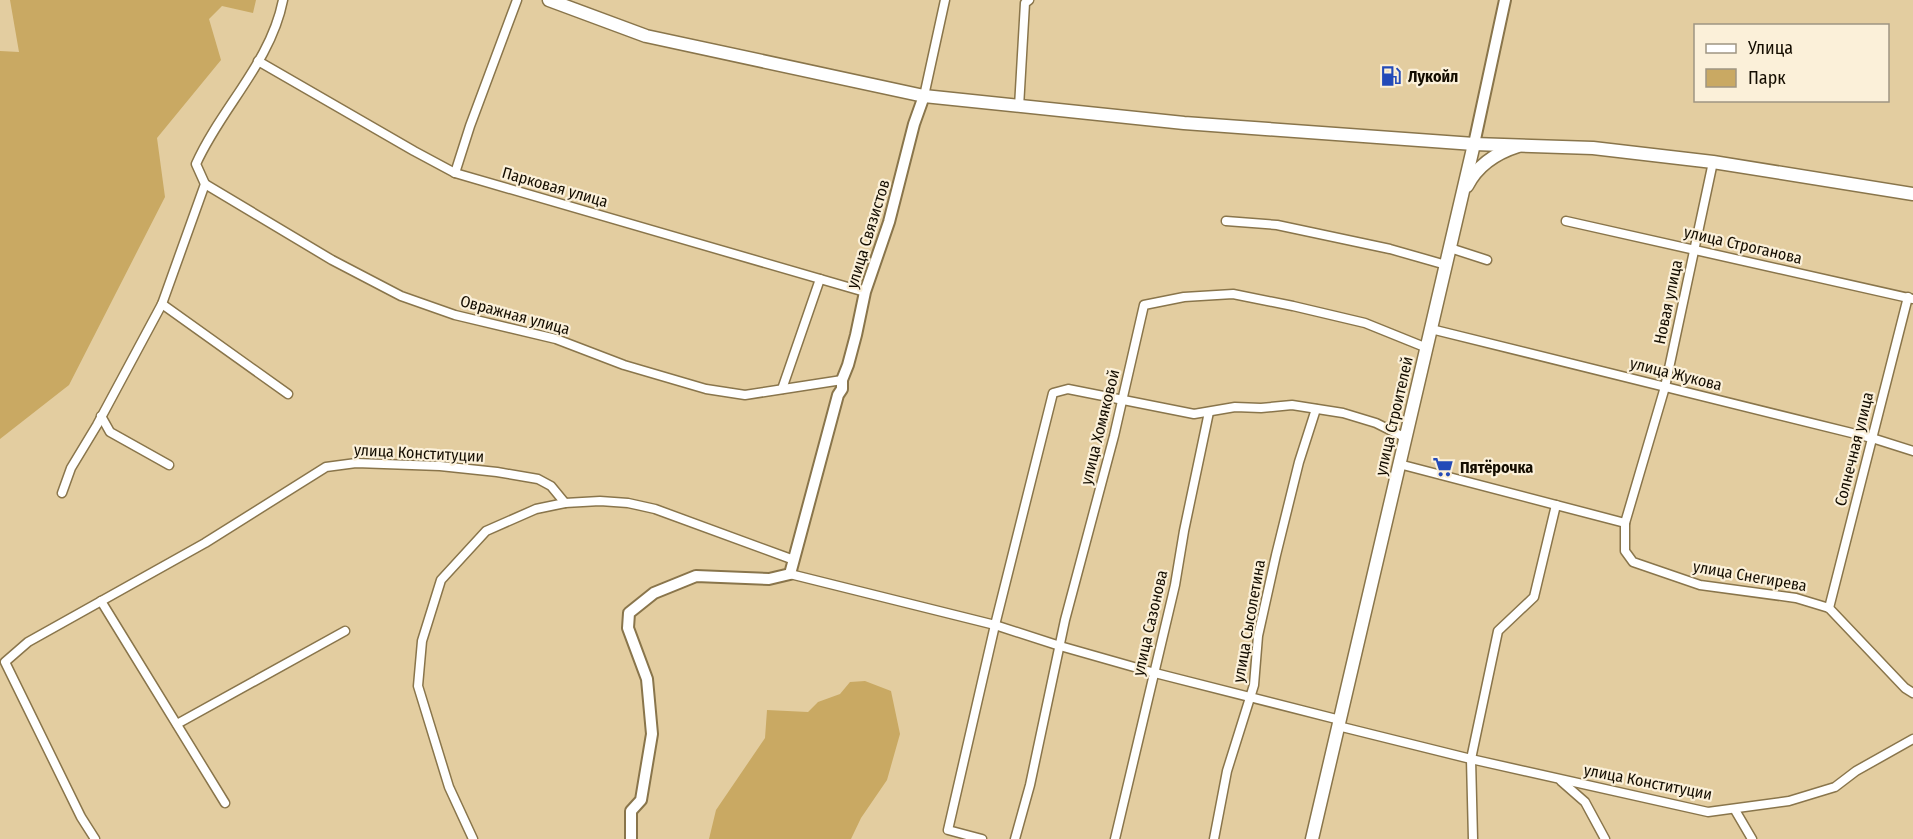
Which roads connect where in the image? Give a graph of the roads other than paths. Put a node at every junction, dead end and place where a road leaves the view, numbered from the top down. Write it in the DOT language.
graph roads {
  1 [pos="283,0"];
  2 [pos="517,0"];
  3 [pos="549,0"];
  4 [pos="945,0"];
  5 [pos="1029,0"];
  6 [pos="1505,0"];
  7 [pos="258,61"];
  8 [pos="924,96"];
  9 [pos="1018,107"];
  10 [pos="1474,144"];
  11 [pos="1520,146"];
  12 [pos="1713,162"];
  13 [pos="456,173"];
  14 [pos="205,184"];
  15 [pos="1913,194"];
  16 [pos="1461,198"];
  17 [pos="1226,221"];
  18 [pos="1566,221"];
  19 [pos="1450,248"];
  20 [pos="1694,250"];
  21 [pos="1487,260"];
  22 [pos="1446,265"];
  23 [pos="820,279"];
  24 [pos="865,292"];
  25 [pos="1911,298"];
  26 [pos="162,304"];
  27 [pos="1431,329"];
  28 [pos="1427,348"];
  29 [pos="842,380"];
  30 [pos="1665,387"];
  31 [pos="782,388"];
  32 [pos="288,394"];
  33 [pos="1122,401"];
  34 [pos="1316,409"];
  35 [pos="1209,412"];
  36 [pos="102,416"];
  37 [pos="1406,438"];
  38 [pos="1872,438"];
  39 [pos="1913,451"];
  40 [pos="1400,464"];
  41 [pos="169,465"];
  42 [pos="62,493"];
  43 [pos="565,503"];
  44 [pos="1556,505"];
  45 [pos="1625,523"];
  46 [pos="1625,551"];
  47 [pos="794,560"];
  48 [pos="790,574"];
  49 [pos="101,600"];
  50 [pos="1829,608"];
  51 [pos="995,625"];
  52 [pos="345,631"];
  53 [pos="1059,646"];
  54 [pos="1155,674"];
  55 [pos="1913,693"];
  56 [pos="1251,697"];
  57 [pos="1339,723"];
  58 [pos="177,724"];
  59 [pos="1913,739"];
  60 [pos="1471,759"];
  61 [pos="1560,780"];
  62 [pos="225,803"];
  63 [pos="1736,810"];
  64 [pos="95,839"];
  65 [pos="473,839"];
  66 [pos="631,839"];
  67 [pos="982,839"];
  68 [pos="1015,839"];
  69 [pos="1115,839"];
  70 [pos="1214,839"];
  71 [pos="1312,839"];
  72 [pos="1473,839"];
  73 [pos="1605,839"];
  74 [pos="1752,839"];
  1 -- 7 [label="street"];
  2 -- 13 [label="street"];
  3 -- 8 [label="main road"];
  4 -- 8 [label="street"];
  5 -- 9 [label="street"];
  6 -- 10 [label="street, улица Строителей"];
  7 -- 13 [label="street, Парковая улица"];
  7 -- 14 [label="street"];
  8 -- 9 [label="main road"];
  8 -- 24 [label="street, улица Связистов"];
  9 -- 10 [label="main road"];
  10 -- 11 [label="main road"];
  10 -- 16 [label="main road, улица Строителей"];
  11 -- 12 [label="main road"];
  11 -- 16 [label="main road"];
  12 -- 15 [label="main road"];
  12 -- 20 [label="street, Новая улица"];
  13 -- 23 [label="street, Парковая улица"];
  14 -- 26 [label="street"];
  14 -- 31 [label="street, Овражная улица"];
  16 -- 19 [label="main road, улица Строителей"];
  17 -- 22 [label="street"];
  18 -- 20 [label="street, улица Строганова"];
  19 -- 21 [label="street"];
  19 -- 22 [label="main road, улица Строителей"];
  20 -- 25 [label="street, улица Строганова"];
  20 -- 30 [label="street, Новая улица"];
  22 -- 27 [label="main road, улица Строителей"];
  23 -- 24 [label="street, Парковая улица"];
  23 -- 31 [label="street, улица Связистов"];
  24 -- 29 [label="street, улица Связистов"];
  25 -- 38 [label="street, Солнечная улица"];
  26 -- 32 [label="street"];
  26 -- 36 [label="street"];
  27 -- 28 [label="main road, улица Строителей"];
  27 -- 30 [label="street, улица Жукова"];
  28 -- 33 [label="street, улица Хомяковой"];
  28 -- 37 [label="main road, улица Строителей"];
  29 -- 31 [label="street, Овражная улица"];
  29 -- 47 [label="street, улица Связистов"];
  30 -- 38 [label="street, улица Жукова"];
  30 -- 45 [label="street, Новая улица"];
  33 -- 35 [label="street"];
  33 -- 51 [label="street"];
  33 -- 53 [label="street, улица Хомяковой"];
  34 -- 35 [label="street"];
  34 -- 37 [label="street"];
  34 -- 56 [label="street, улица Сысолетина"];
  35 -- 54 [label="street, улица Сазонова"];
  36 -- 41 [label="street"];
  36 -- 42 [label="street"];
  37 -- 40 [label="main road, улица Строителей"];
  38 -- 39 [label="street, улица Жукова"];
  38 -- 50 [label="street, Солнечная улица"];
  40 -- 44 [label="street"];
  40 -- 57 [label="main road, улица Строителей"];
  43 -- 47 [label="street"];
  43 -- 49 [label="street, улица Конституции"];
  43 -- 65 [label="street"];
  44 -- 45 [label="street"];
  44 -- 60 [label="street"];
  45 -- 46 [label="street, Новая улица"];
  46 -- 50 [label="street, улица Снегирева"];
  47 -- 48 [label="street, улица Связистов"];
  48 -- 51 [label="street, улица Конституции"];
  48 -- 66 [label="street"];
  49 -- 58 [label="street"];
  49 -- 64 [label="street, улица Конституции"];
  50 -- 55 [label="street, улица Снегирева"];
  51 -- 53 [label="street, улица Конституции"];
  51 -- 67 [label="street"];
  52 -- 58 [label="street"];
  53 -- 54 [label="street, улица Конституции"];
  53 -- 68 [label="street, улица Хомяковой"];
  54 -- 56 [label="street, улица Конституции"];
  54 -- 69 [label="street, улица Сазонова"];
  56 -- 57 [label="street, улица Конституции"];
  56 -- 70 [label="street, улица Сысолетина"];
  57 -- 60 [label="street, улица Конституции"];
  57 -- 71 [label="main road, улица Строителей"];
  58 -- 62 [label="street"];
  59 -- 63 [label="street, улица Конституции"];
  60 -- 61 [label="street, улица Конституции"];
  60 -- 72 [label="street"];
  61 -- 63 [label="street, улица Конституции"];
  61 -- 73 [label="street"];
  63 -- 74 [label="street"];
}
